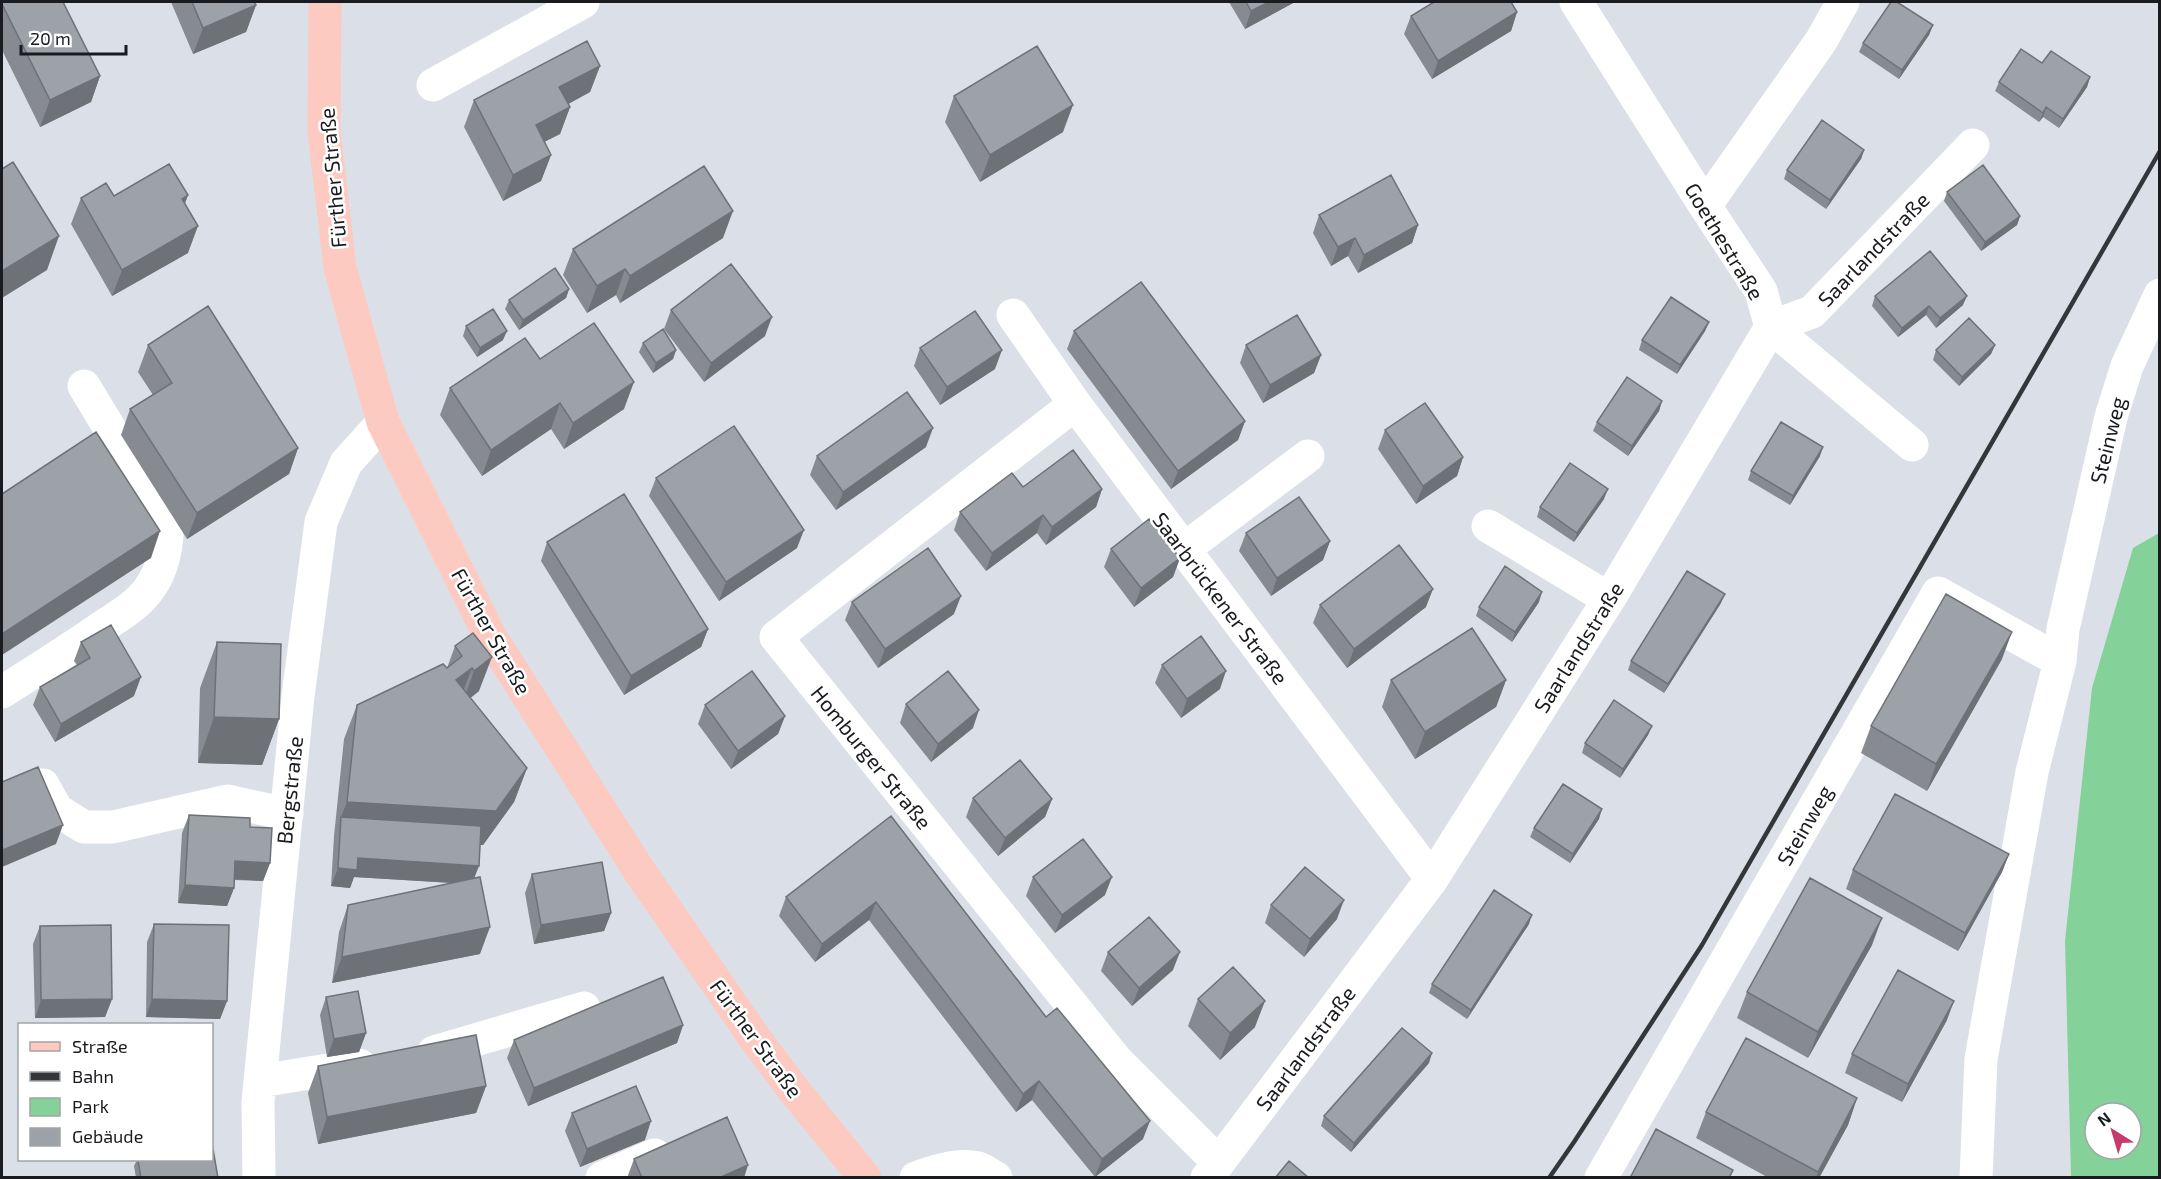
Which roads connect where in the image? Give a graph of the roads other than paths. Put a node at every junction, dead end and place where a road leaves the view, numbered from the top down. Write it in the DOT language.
graph roads {
  1 [pos="325,2"];
  2 [pos="583,2"];
  3 [pos="1576,2"];
  4 [pos="1843,2"];
  5 [pos="433,85"];
  6 [pos="1973,145"];
  7 [pos="1705,206"];
  8 [pos="2160,295"];
  9 [pos="1013,315"];
  10 [pos="1771,327"];
  11 [pos="84,386"];
  12 [pos="1075,404"];
  13 [pos="383,422"];
  14 [pos="1912,446"];
  15 [pos="1308,456"];
  16 [pos="1488,526"];
  17 [pos="1184,549"];
  18 [pos="1609,598"];
  19 [pos="2060,661"];
  20 [pos="2,692"];
  21 [pos="43,785"];
  22 [pos="287,814"];
  23 [pos="1432,879"];
  24 [pos="584,1008"];
  25 [pos="260,1080"];
  26 [pos="655,1155"];
  27 [pos="1212,1170"];
  28 [pos="259,1178"];
  29 [pos="602,1178"];
  30 [pos="865,1178"];
  31 [pos="916,1178"];
  32 [pos="996,1178"];
  33 [pos="1601,1178"];
  34 [pos="1976,1178"];
  1 -- 13 [label="main road, Fürther Straße"];
  2 -- 5 [label="street"];
  3 -- 7 [label="street, Goethestraße"];
  4 -- 7 [label="street"];
  6 -- 10 [label="street, Saarlandstraße"];
  7 -- 10 [label="street, Goethestraße"];
  8 -- 19 [label="street, Steinweg"];
  9 -- 12 [label="street, Saarbrückener Straße"];
  10 -- 14 [label="street"];
  10 -- 18 [label="street, Saarlandstraße"];
  11 -- 20 [label="street"];
  12 -- 17 [label="street, Saarbrückener Straße"];
  12 -- 27 [label="street, Homburger Straße"];
  13 -- 22 [label="street, Bergstraße"];
  13 -- 30 [label="main road, Fürther Straße"];
  15 -- 17 [label="street"];
  16 -- 18 [label="street"];
  17 -- 23 [label="street, Saarbrückener Straße"];
  18 -- 23 [label="street, Saarlandstraße"];
  19 -- 33 [label="street, Steinweg"];
  19 -- 34 [label="street, Steinweg"];
  21 -- 22 [label="street"];
  22 -- 25 [label="street, Bergstraße"];
  23 -- 27 [label="street, Saarlandstraße"];
  24 -- 25 [label="street"];
  25 -- 28 [label="street, Bergstraße"];
  26 -- 29 [label="street"];
  31 -- 32 [label="street"];
}
